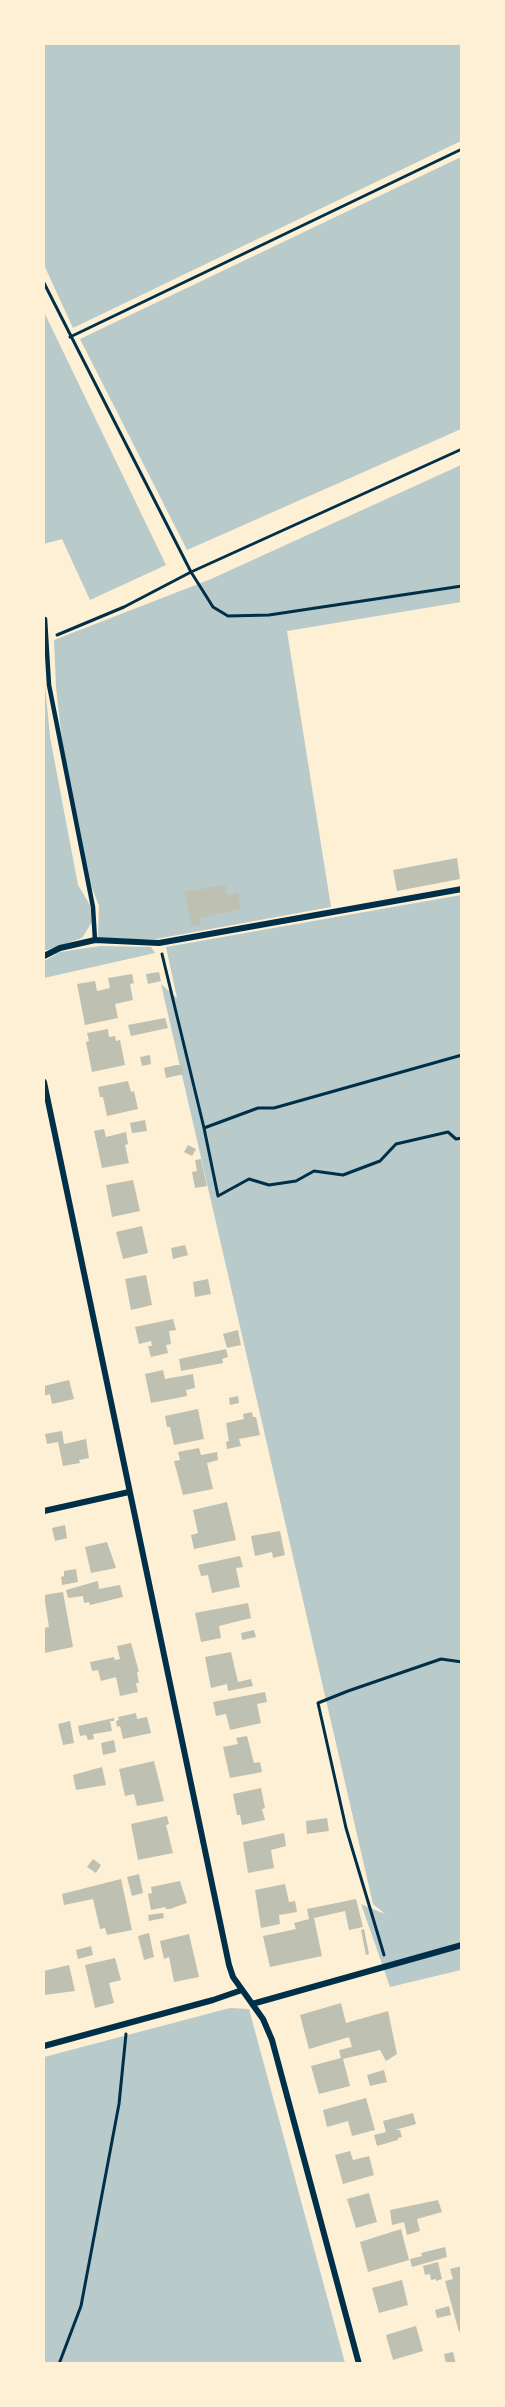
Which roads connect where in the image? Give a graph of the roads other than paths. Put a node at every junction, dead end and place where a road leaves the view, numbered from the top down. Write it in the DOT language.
graph roads {
  1 [pos="45,619"];
  2 [pos="462,889"];
  3 [pos="95,940"];
  4 [pos="44,956"];
  5 [pos="44,1082"];
  6 [pos="129,1492"];
  7 [pos="44,1511"];
  8 [pos="462,1945"];
  9 [pos="242,1990"];
  10 [pos="252,2004"];
  11 [pos="44,2046"];
  12 [pos="359,2364"];
  1 -- 3 [label="lane"];
  2 -- 3 [label="street"];
  3 -- 4 [label="street"];
  5 -- 6 [label="street"];
  6 -- 7 [label="street"];
  6 -- 9 [label="street"];
  8 -- 10 [label="street"];
  9 -- 10 [label="street"];
  9 -- 11 [label="street"];
  10 -- 12 [label="street"];
}
